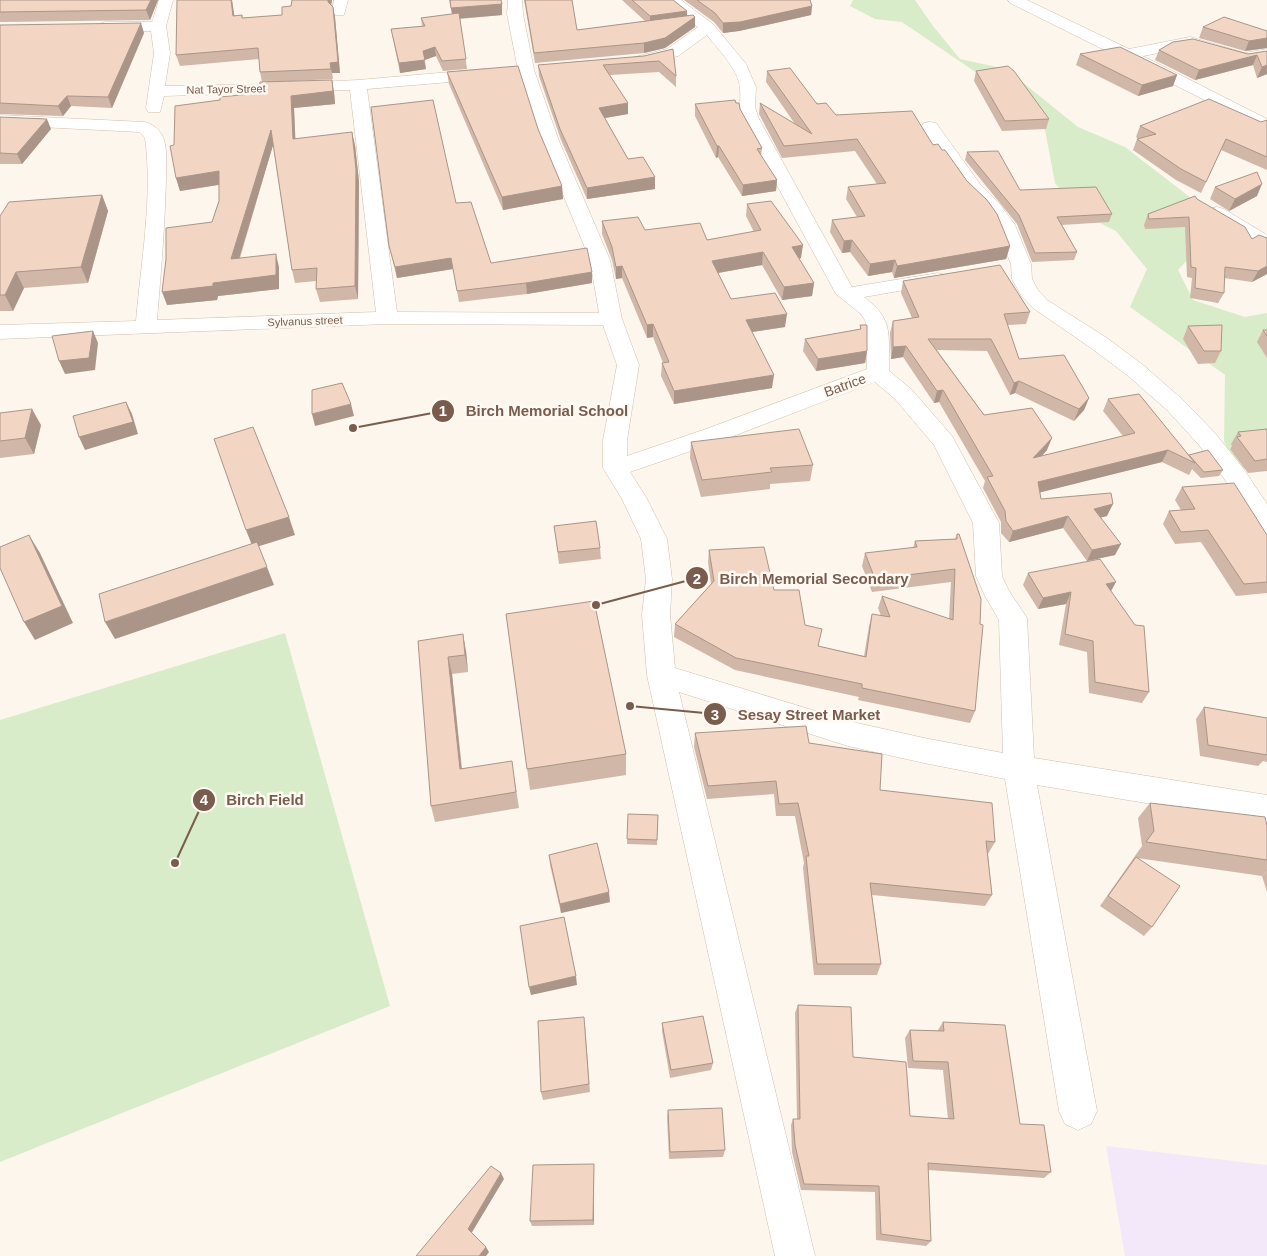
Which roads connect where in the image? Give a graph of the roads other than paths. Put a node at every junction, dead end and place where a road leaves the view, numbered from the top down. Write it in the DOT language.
graph roads {
  1 [pos="166,0"];
  2 [pos="515,0"];
  3 [pos="671,0"];
  4 [pos="1015,0"];
  5 [pos="158,26"];
  6 [pos="90,27"];
  7 [pos="708,28"];
  8 [pos="1267,54"];
  9 [pos="1125,55"];
  10 [pos="625,62"];
  11 [pos="544,68"];
  12 [pos="526,70"];
  13 [pos="358,85"];
  14 [pos="157,91"];
  15 [pos="0,120"];
  16 [pos="1267,126"];
  17 [pos="144,127"];
  18 [pos="930,127"];
  19 [pos="1201,204"];
  20 [pos="1267,243"];
  21 [pos="954,276"];
  22 [pos="846,294"];
  23 [pos="387,318"];
  24 [pos="611,318"];
  25 [pos="146,326"];
  26 [pos="0,332"];
  27 [pos="878,373"];
  28 [pos="615,468"];
  29 [pos="1267,524"];
  30 [pos="661,675"];
  31 [pos="1019,769"];
  32 [pos="1267,809"];
  33 [pos="1078,1111"];
  34 [pos="795,1256"];
  1 -- 5 [label="street"];
  2 -- 12 [label="street"];
  3 -- 7 [label="street"];
  4 -- 9 [label="street"];
  5 -- 6 [label="street"];
  5 -- 14 [label="street"];
  7 -- 10 [label="street"];
  7 -- 22 [label="street"];
  8 -- 9 [label="street"];
  9 -- 16 [label="street"];
  11 -- 12 [label="street, Nat Tayor Street"];
  12 -- 13 [label="street, Nat Tayor Street"];
  12 -- 24 [label="street"];
  13 -- 14 [label="street, Nat Tayor Street"];
  13 -- 23 [label="street"];
  14 -- 17 [label="street"];
  15 -- 17 [label="street"];
  17 -- 25 [label="street"];
  18 -- 29 [label="street"];
  19 -- 20 [label="street"];
  21 -- 22 [label="street"];
  22 -- 27 [label="street, Batrice"];
  23 -- 24 [label="street, Sylvanus street"];
  23 -- 25 [label="street, Sylvanus street"];
  24 -- 28 [label="street"];
  25 -- 26 [label="street, Sylvanus street"];
  27 -- 28 [label="street, Batrice"];
  27 -- 31 [label="street"];
  28 -- 30 [label="street"];
  30 -- 31 [label="street"];
  30 -- 34 [label="street"];
  31 -- 32 [label="street"];
  31 -- 33 [label="street"];
}
